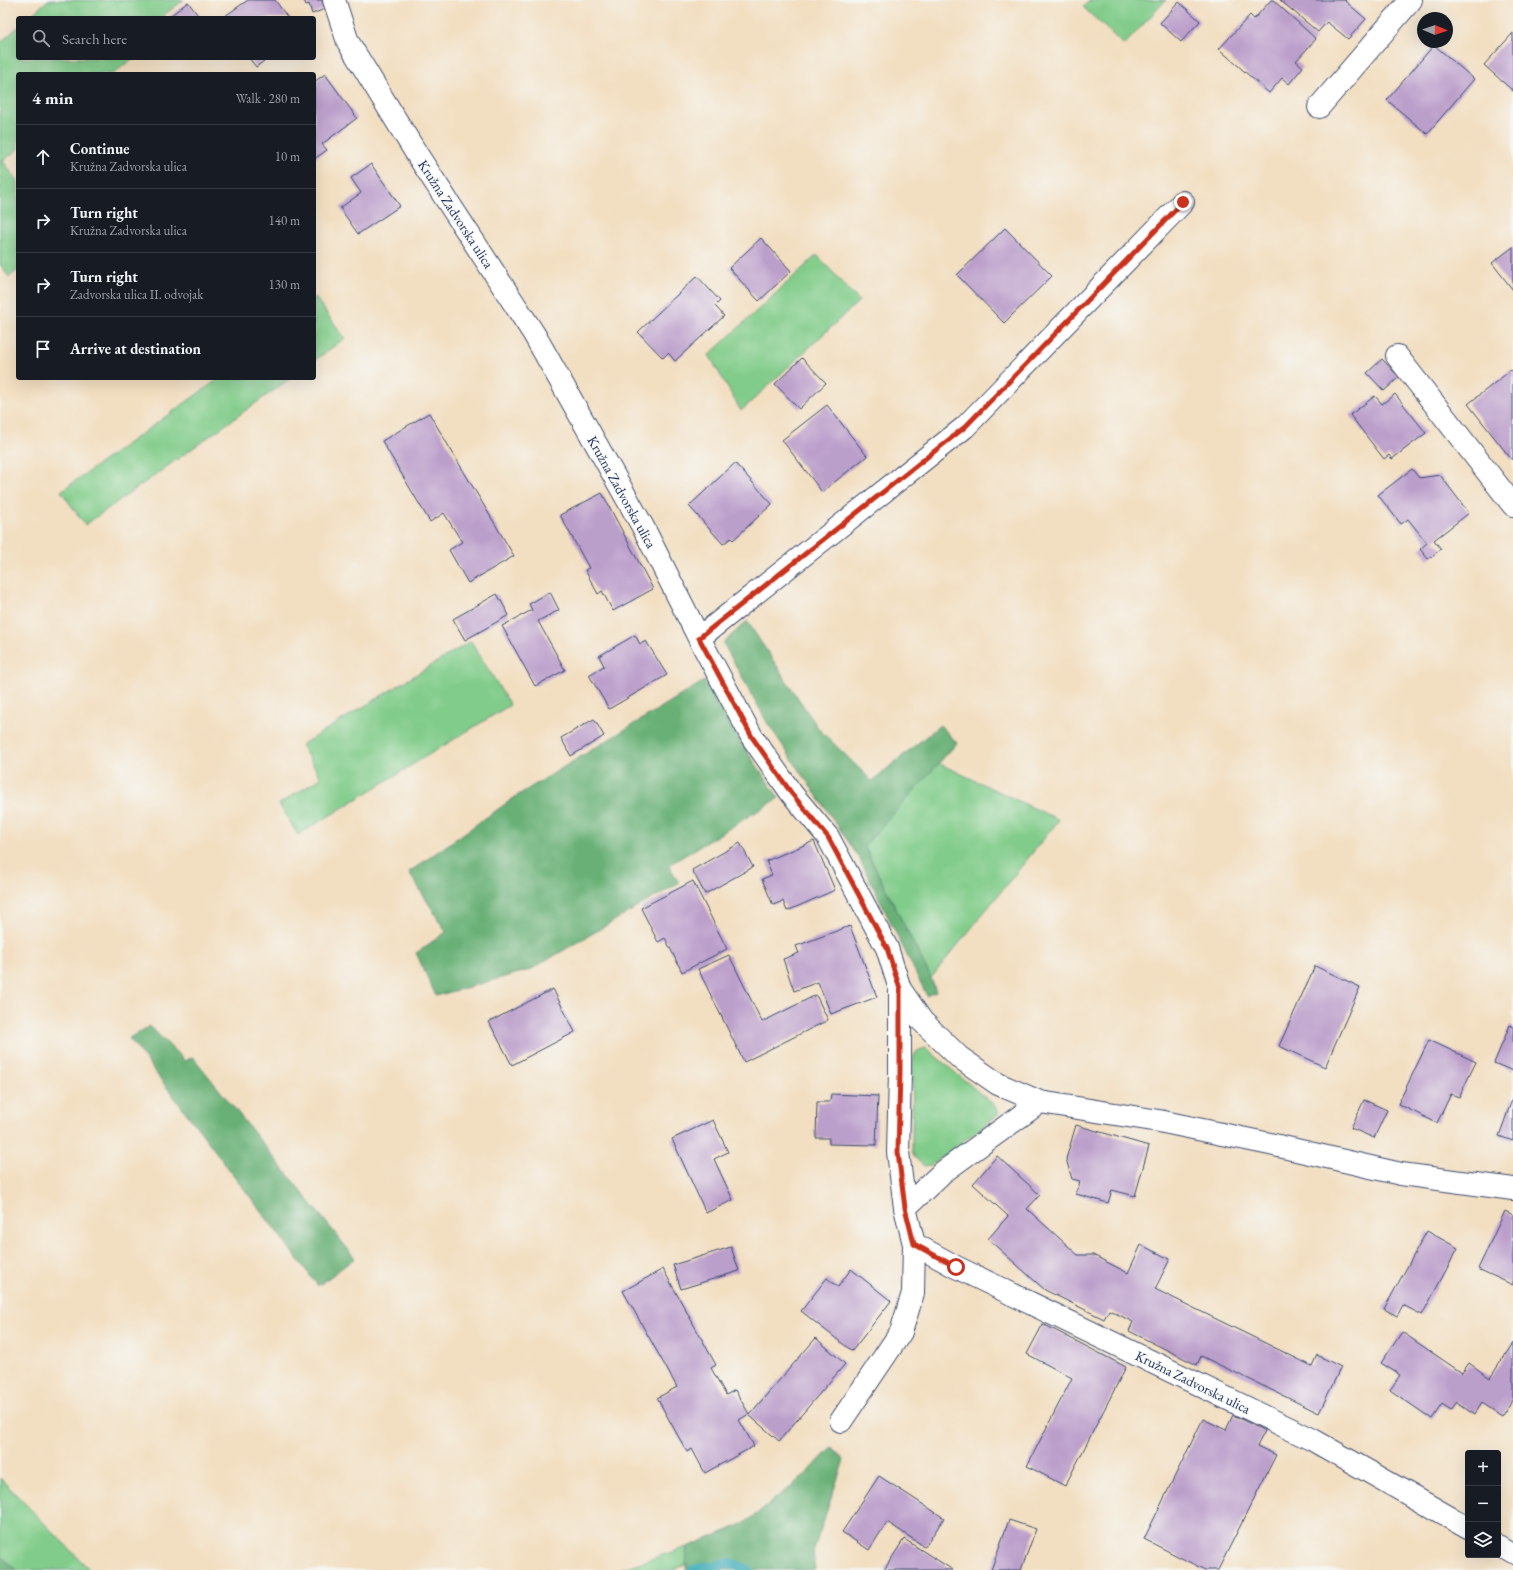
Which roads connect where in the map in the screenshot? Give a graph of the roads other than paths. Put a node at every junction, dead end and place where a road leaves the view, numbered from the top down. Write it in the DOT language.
graph roads {
  1 [pos="334,0"];
  2 [pos="1411,0"];
  3 [pos="1319,107"];
  4 [pos="1183,202"];
  5 [pos="1396,356"];
  6 [pos="1513,505"];
  7 [pos="699,638"];
  8 [pos="900,989"];
  9 [pos="1040,1102"];
  10 [pos="1513,1189"];
  11 [pos="905,1208"];
  12 [pos="914,1244"];
  13 [pos="841,1421"];
  14 [pos="1465,1526"];
  15 [pos="1501,1547"];
  16 [pos="1513,1554"];
  1 -- 7 [label="street, Kružna Zadvorska ulica"];
  2 -- 3 [label="street"];
  4 -- 7 [label="street"];
  5 -- 6 [label="street"];
  7 -- 8 [label="street, Kružna Zadvorska ulica"];
  8 -- 9 [label="street, Kružna Zadvorska ulica"];
  8 -- 11 [label="street, Kružna Zadvorska ulica"];
  9 -- 10 [label="street, Kružna Zadvorska ulica"];
  9 -- 11 [label="street"];
  11 -- 12 [label="street, Kružna Zadvorska ulica"];
  12 -- 13 [label="street, Kružna Zadvorska ulica"];
  12 -- 14 [label="street, Kružna Zadvorska ulica"];
  15 -- 16 [label="street"];
}
